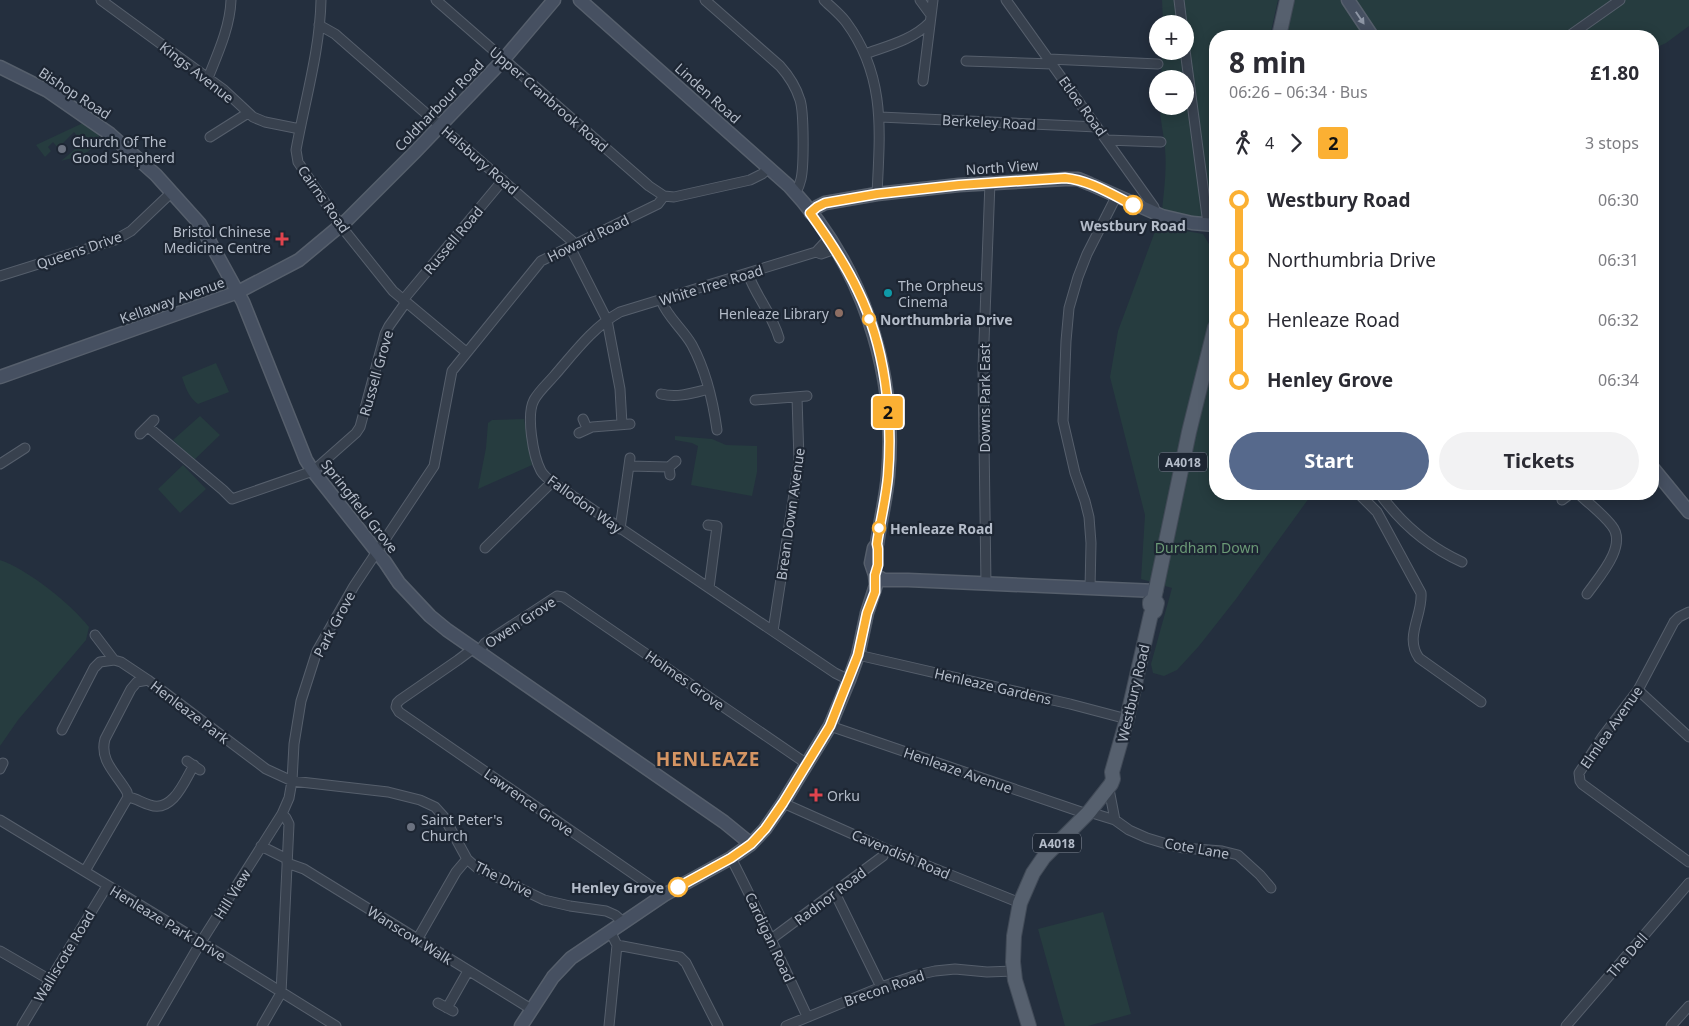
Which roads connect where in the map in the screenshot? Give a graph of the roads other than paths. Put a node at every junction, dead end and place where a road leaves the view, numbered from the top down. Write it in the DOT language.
graph roads {
  1 [pos="101,0"];
  2 [pos="231,0"];
  3 [pos="321,0"];
  4 [pos="436,0"];
  5 [pos="554,0"];
  6 [pos="580,0"];
  7 [pos="705,0"];
  8 [pos="824,0"];
  9 [pos="920,0"];
  10 [pos="933,0"];
  11 [pos="1006,0"];
  12 [pos="1179,0"];
  13 [pos="1286,0"];
  14 [pos="1348,0"];
  15 [pos="1620,0"];
  16 [pos="1181,15"];
  17 [pos="931,18"];
  18 [pos="319,26"];
  19 [pos="1280,30"];
  20 [pos="1368,30"];
  21 [pos="1578,30"];
  22 [pos="317,38"];
  23 [pos="338,38"];
  24 [pos="865,54"];
  25 [pos="504,59"];
  26 [pos="1187,60"];
  27 [pos="966,61"];
  28 [pos="1050,62"];
  29 [pos="1158,64"];
  30 [pos="0,68"];
  31 [pos="208,78"];
  32 [pos="923,81"];
  33 [pos="248,113"];
  34 [pos="880,117"];
  35 [pos="440,126"];
  36 [pos="1097,127"];
  37 [pos="300,129"];
  38 [pos="210,137"];
  39 [pos="1107,140"];
  40 [pos="1161,142"];
  41 [pos="769,168"];
  42 [pos="503,180"];
  43 [pos="990,182"];
  44 [pos="172,192"];
  45 [pos="795,194"];
  46 [pos="877,194"];
  47 [pos="664,196"];
  48 [pos="1116,196"];
  49 [pos="1209,210"];
  50 [pos="810,213"];
  51 [pos="1156,214"];
  52 [pos="1209,223"];
  53 [pos="341,226"];
  54 [pos="832,244"];
  55 [pos="573,246"];
  56 [pos="748,274"];
  57 [pos="0,276"];
  58 [pos="238,292"];
  59 [pos="661,300"];
  60 [pos="404,301"];
  61 [pos="606,320"];
  62 [pos="779,338"];
  63 [pos="1209,351"];
  64 [pos="466,352"];
  65 [pos="0,377"];
  66 [pos="709,389"];
  67 [pos="807,396"];
  68 [pos="797,397"];
  69 [pos="666,398"];
  70 [pos="754,400"];
  71 [pos="583,419"];
  72 [pos="154,420"];
  73 [pos="148,427"];
  74 [pos="716,430"];
  75 [pos="140,434"];
  76 [pos="25,448"];
  77 [pos="0,464"];
  78 [pos="434,466"];
  79 [pos="672,468"];
  80 [pos="312,471"];
  81 [pos="1659,475"];
  82 [pos="552,482"];
  83 [pos="1364,500"];
  84 [pos="1384,500"];
  85 [pos="1585,500"];
  86 [pos="1689,512"];
  87 [pos="708,525"];
  88 [pos="620,529"];
  89 [pos="485,548"];
  90 [pos="376,552"];
  91 [pos="1462,562"];
  92 [pos="875,575"];
  93 [pos="986,584"];
  94 [pos="709,588"];
  95 [pos="1090,588"];
  96 [pos="1587,594"];
  97 [pos="1155,595"];
  98 [pos="563,597"];
  99 [pos="1689,612"];
  100 [pos="773,631"];
  101 [pos="95,635"];
  102 [pos="476,649"];
  103 [pos="858,655"];
  104 [pos="114,660"];
  105 [pos="148,680"];
  106 [pos="849,680"];
  107 [pos="1638,690"];
  108 [pos="1480,697"];
  109 [pos="396,707"];
  110 [pos="59,712"];
  111 [pos="68,717"];
  112 [pos="1127,719"];
  113 [pos="830,726"];
  114 [pos="62,730"];
  115 [pos="1689,737"];
  116 [pos="807,764"];
  117 [pos="194,766"];
  118 [pos="292,780"];
  119 [pos="1106,790"];
  120 [pos="128,797"];
  121 [pos="783,803"];
  122 [pos="1088,813"];
  123 [pos="282,814"];
  124 [pos="0,820"];
  125 [pos="1115,820"];
  126 [pos="751,844"];
  127 [pos="261,846"];
  128 [pos="886,849"];
  129 [pos="731,858"];
  130 [pos="467,859"];
  131 [pos="287,861"];
  132 [pos="1689,862"];
  133 [pos="85,871"];
  134 [pos="1689,884"];
  135 [pos="107,886"];
  136 [pos="1271,888"];
  137 [pos="835,893"];
  138 [pos="664,895"];
  139 [pos="1020,903"];
  140 [pos="623,922"];
  141 [pos="610,931"];
  142 [pos="417,940"];
  143 [pos="770,940"];
  144 [pos="202,942"];
  145 [pos="617,945"];
  146 [pos="0,951"];
  147 [pos="468,971"];
  148 [pos="1015,976"];
  149 [pos="50,980"];
  150 [pos="880,986"];
  151 [pos="282,993"];
  152 [pos="438,1003"];
  153 [pos="1689,1006"];
  154 [pos="531,1010"];
  155 [pos="808,1016"];
  156 [pos="524,1025"];
  157 [pos="22,1026"];
  158 [pos="152,1026"];
  159 [pos="262,1026"];
  160 [pos="336,1026"];
  161 [pos="609,1026"];
  162 [pos="718,1026"];
  163 [pos="786,1026"];
  164 [pos="1029,1026"];
  165 [pos="1566,1026"];
  166 [pos="1671,1026"];
  1 -- 31 [label="street, Kings Avenue"];
  2 -- 31 [label="street"];
  3 -- 18 [label="street, Cairns Road"];
  4 -- 25 [label="street, Upper Cranbrook Road"];
  5 -- 25 [label="main road, Coldharbour Road"];
  6 -- 41 [label="main road, Linden Road"];
  7 -- 45 [label="street"];
  8 -- 24 [label="street"];
  9 -- 17 [label="street"];
  10 -- 17 [label="street"];
  11 -- 28 [label="street, Etloe Road"];
  12 -- 16 [label="street"];
  13 -- 19 [label="main road"];
  14 -- 20 [label="main road, one-way"];
  15 -- 21 [label="street"];
  17 -- 24 [label="street"];
  17 -- 32 [label="street"];
  18 -- 22 [label="street, Cairns Road"];
  18 -- 23 [label="street, Halsbury Road"];
  22 -- 23 [label="street"];
  22 -- 37 [label="street, Cairns Road"];
  23 -- 35 [label="street, Halsbury Road"];
  24 -- 34 [label="street"];
  25 -- 35 [label="main road, Coldharbour Road"];
  25 -- 47 [label="street, Upper Cranbrook Road"];
  26 -- 49 [label="street"];
  27 -- 28 [label="street"];
  28 -- 29 [label="street"];
  28 -- 36 [label="street, Etloe Road"];
  30 -- 44 [label="main road, Bishop Road"];
  31 -- 33 [label="street, Kings Avenue"];
  33 -- 37 [label="street, Kings Avenue"];
  33 -- 38 [label="street"];
  34 -- 36 [label="street, Berkeley Road"];
  34 -- 46 [label="street"];
  35 -- 42 [label="street, Halsbury Road"];
  35 -- 53 [label="main road, Coldharbour Road"];
  36 -- 39 [label="street, Etloe Road"];
  37 -- 53 [label="street, Cairns Road"];
  39 -- 40 [label="street"];
  39 -- 51 [label="street, Etloe Road"];
  41 -- 45 [label="main road, Linden Road"];
  41 -- 47 [label="street"];
  42 -- 55 [label="street, Halsbury Road"];
  42 -- 60 [label="street, Russell Road"];
  43 -- 46 [label="main road, North View"];
  43 -- 48 [label="main road, North View"];
  43 -- 93 [label="street, Downs Park East"];
  44 -- 57 [label="street, Queens Drive"];
  44 -- 58 [label="main road, Bishop Road"];
  45 -- 50 [label="main road, Linden Road"];
  46 -- 50 [label="main road, North View"];
  47 -- 55 [label="street, Howard Road"];
  48 -- 51 [label="main road, North View"];
  48 -- 95 [label="street"];
  50 -- 54 [label="main road"];
  51 -- 52 [label="main road, North View"];
  53 -- 58 [label="main road, Kellaway Avenue"];
  53 -- 60 [label="street, Cairns Road"];
  54 -- 56 [label="street, White Tree Road"];
  54 -- 92 [label="main road"];
  55 -- 61 [label="street"];
  55 -- 64 [label="street, Howard Road"];
  56 -- 59 [label="street, White Tree Road"];
  56 -- 62 [label="street"];
  58 -- 65 [label="main road, Kellaway Avenue"];
  58 -- 80 [label="main road, Springfield Grove"];
  59 -- 61 [label="street, White Tree Road"];
  59 -- 66 [label="street"];
  60 -- 64 [label="street, Cairns Road"];
  60 -- 80 [label="street, Russell Grove"];
  61 -- 71 [label="street"];
  61 -- 82 [label="street, Fallodon Way"];
  63 -- 97 [label="main road, Westbury Road / A4018"];
  64 -- 78 [label="street, Howard Road"];
  66 -- 69 [label="street"];
  66 -- 74 [label="street"];
  67 -- 68 [label="street"];
  68 -- 70 [label="street"];
  68 -- 100 [label="street, Brean Down Avenue"];
  72 -- 73 [label="street"];
  73 -- 75 [label="street"];
  73 -- 80 [label="street, Russell Grove"];
  76 -- 77 [label="street"];
  78 -- 90 [label="street, Park Grove"];
  79 -- 88 [label="street"];
  80 -- 90 [label="main road, Springfield Grove"];
  81 -- 86 [label="main road"];
  82 -- 88 [label="street, Fallodon Way"];
  82 -- 89 [label="street"];
  83 -- 108 [label="street"];
  84 -- 91 [label="street"];
  85 -- 96 [label="street"];
  87 -- 94 [label="street"];
  88 -- 94 [label="street, Fallodon Way"];
  90 -- 102 [label="main road, Springfield Grove"];
  90 -- 118 [label="street, Park Grove"];
  92 -- 93 [label="main road"];
  92 -- 103 [label="main road"];
  93 -- 95 [label="main road"];
  94 -- 100 [label="street, Fallodon Way"];
  95 -- 97 [label="main road"];
  97 -- 112 [label="main road, Westbury Road / A4018"];
  98 -- 102 [label="street, Owen Grove"];
  98 -- 116 [label="street, Holmes Grove"];
  99 -- 107 [label="street, Elmlea Avenue"];
  100 -- 106 [label="street, Fallodon Way"];
  101 -- 104 [label="street, Henleaze Park"];
  102 -- 109 [label="street, Owen Grove"];
  102 -- 126 [label="main road"];
  103 -- 106 [label="main road"];
  103 -- 112 [label="street, Henleaze Gardens"];
  104 -- 105 [label="street, Henleaze Park"];
  104 -- 111 [label="street"];
  105 -- 118 [label="street, Henleaze Park"];
  105 -- 120 [label="street"];
  106 -- 113 [label="main road"];
  107 -- 115 [label="street"];
  107 -- 132 [label="street, Elmlea Avenue"];
  109 -- 138 [label="street, Lawrence Grove"];
  110 -- 111 [label="street"];
  111 -- 114 [label="street"];
  112 -- 119 [label="main road, Westbury Road / A4018"];
  113 -- 116 [label="main road"];
  113 -- 122 [label="street, Henleaze Avenue"];
  116 -- 121 [label="main road"];
  117 -- 120 [label="street"];
  118 -- 123 [label="street, Park Grove"];
  118 -- 130 [label="street, The Drive"];
  119 -- 122 [label="main road, Westbury Road / A4018"];
  119 -- 125 [label="street"];
  120 -- 133 [label="street"];
  121 -- 126 [label="main road"];
  121 -- 128 [label="street, Cavendish Road"];
  122 -- 125 [label="street, Cote Lane"];
  122 -- 139 [label="main road, Westbury Road / A4018"];
  123 -- 127 [label="street, Hill View"];
  123 -- 131 [label="street"];
  124 -- 133 [label="street, Henleaze Park Drive"];
  125 -- 136 [label="street, Cote Lane"];
  126 -- 129 [label="main road"];
  127 -- 131 [label="street"];
  127 -- 144 [label="street, Hill View"];
  128 -- 137 [label="street, Radnor Road"];
  128 -- 139 [label="street, Cavendish Road"];
  129 -- 138 [label="main road"];
  129 -- 143 [label="street, Cardigan Road"];
  130 -- 140 [label="street, The Drive"];
  130 -- 142 [label="street"];
  131 -- 142 [label="street, Wanscow Walk"];
  131 -- 151 [label="street"];
  133 -- 135 [label="street, Henleaze Park Drive"];
  134 -- 165 [label="street, The Dell"];
  135 -- 144 [label="street, Henleaze Park Drive"];
  135 -- 149 [label="street, Walliscote Road"];
  137 -- 143 [label="street, Radnor Road"];
  137 -- 150 [label="street"];
  138 -- 140 [label="main road"];
  139 -- 148 [label="main road, Westbury Road / A4018"];
  140 -- 141 [label="main road"];
  141 -- 145 [label="street"];
  141 -- 154 [label="main road"];
  142 -- 147 [label="street, Wanscow Walk"];
  143 -- 155 [label="street, Cardigan Road"];
  144 -- 151 [label="street, Henleaze Park Drive"];
  144 -- 158 [label="street, Hill View"];
  145 -- 161 [label="street"];
  145 -- 162 [label="street"];
  146 -- 149 [label="street"];
  147 -- 152 [label="street"];
  147 -- 154 [label="street, Wanscow Walk"];
  148 -- 150 [label="street, Brecon Road"];
  148 -- 164 [label="main road, Westbury Road / A4018"];
  149 -- 157 [label="street, Walliscote Road"];
  150 -- 155 [label="street, Brecon Road"];
  151 -- 159 [label="street"];
  151 -- 160 [label="street, Henleaze Park Drive"];
  153 -- 166 [label="street"];
  154 -- 156 [label="main road"];
  155 -- 163 [label="street, Brecon Road"];
}
